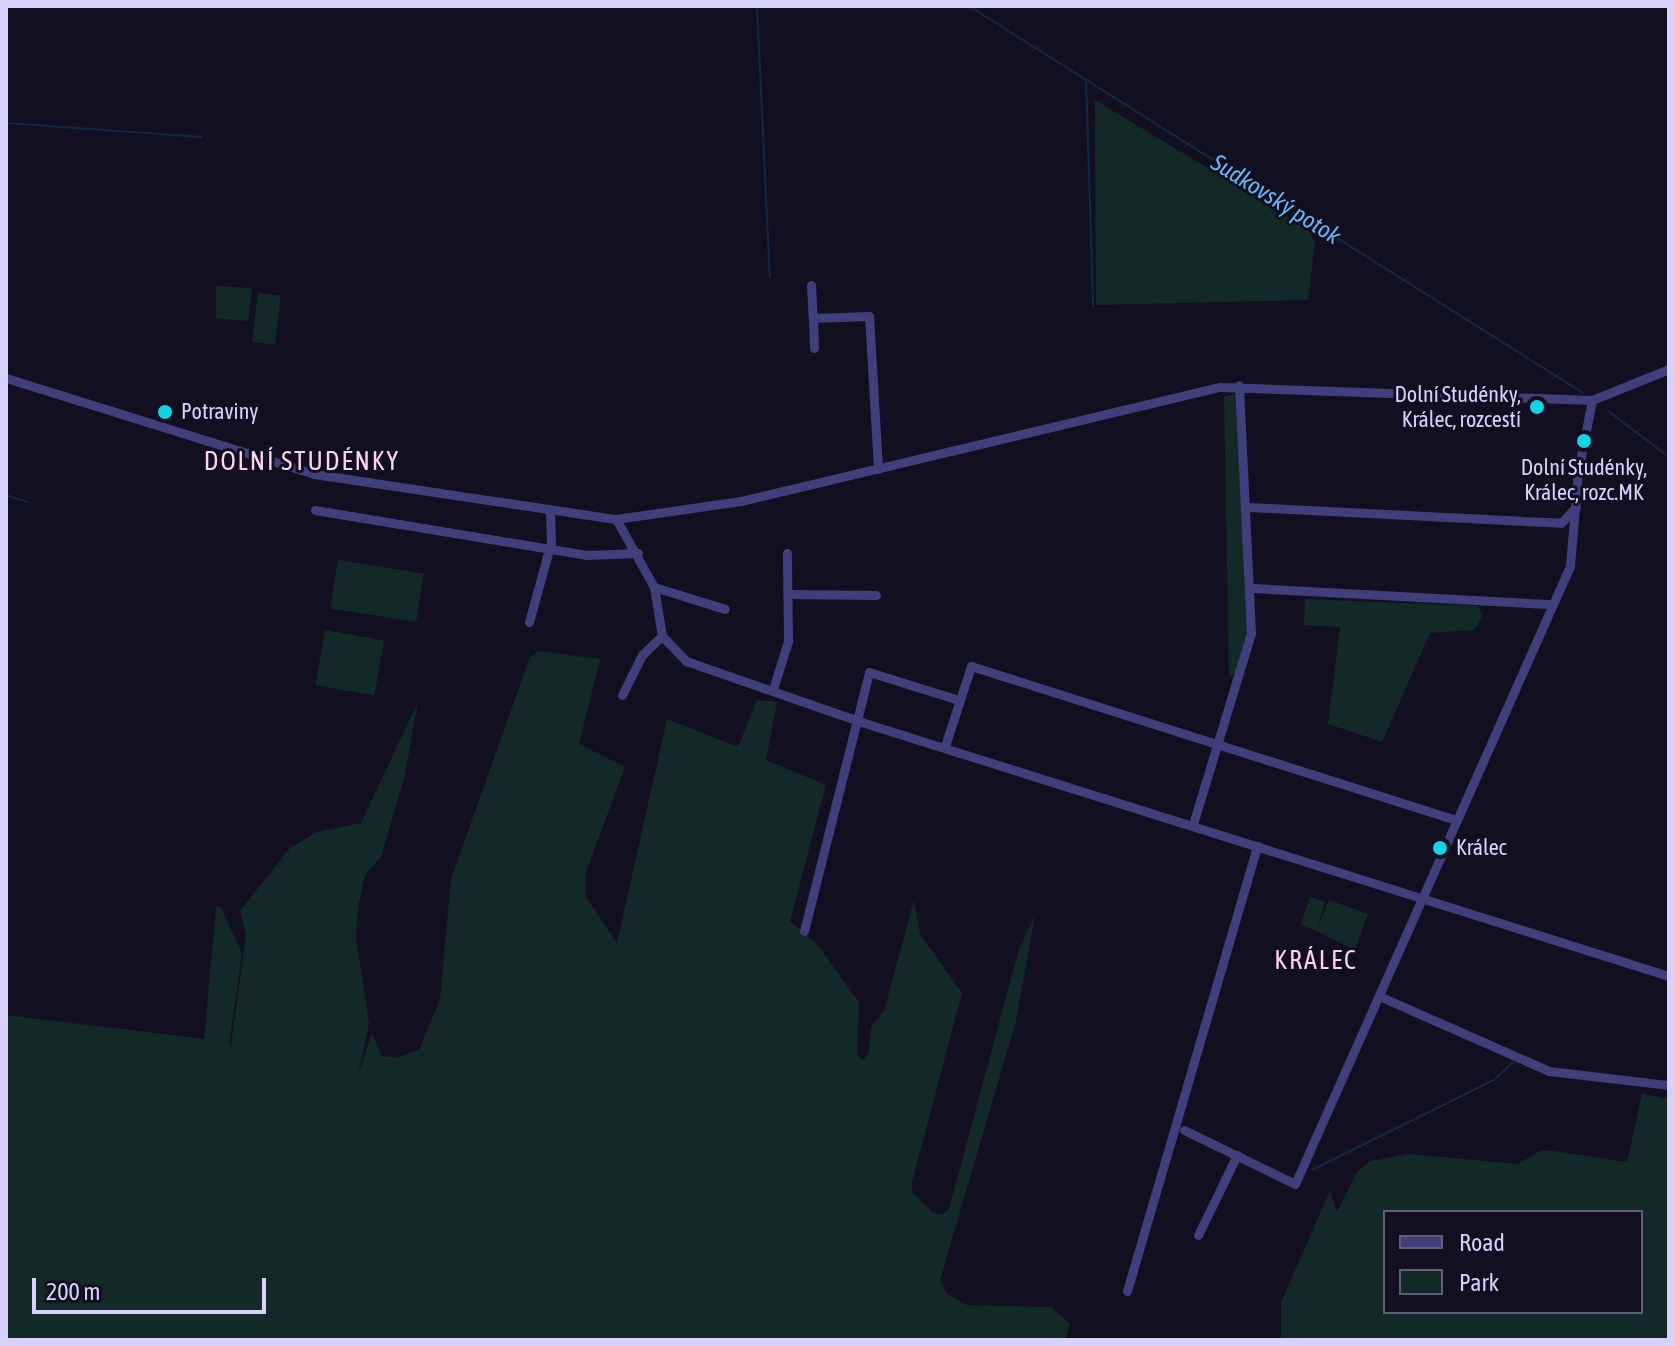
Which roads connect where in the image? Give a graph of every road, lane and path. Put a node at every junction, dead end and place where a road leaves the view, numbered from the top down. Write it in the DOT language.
graph roads {
  1 [pos="811,285"];
  2 [pos="813,318"];
  3 [pos="814,348"];
  4 [pos="1669,369"];
  5 [pos="6,378"];
  6 [pos="1239,385"];
  7 [pos="1592,400"];
  8 [pos="878,469"];
  9 [pos="1248,507"];
  10 [pos="1576,507"];
  11 [pos="550,509"];
  12 [pos="315,510"];
  13 [pos="616,519"];
  14 [pos="549,549"];
  15 [pos="638,553"];
  16 [pos="787,553"];
  17 [pos="654,587"];
  18 [pos="1253,588"];
  19 [pos="789,594"];
  20 [pos="876,595"];
  21 [pos="1553,604"];
  22 [pos="725,609"];
  23 [pos="529,622"];
  24 [pos="662,636"];
  25 [pos="773,689"];
  26 [pos="622,695"];
  27 [pos="959,700"];
  28 [pos="855,720"];
  29 [pos="1218,744"];
  30 [pos="945,746"];
  31 [pos="1456,820"];
  32 [pos="1193,824"];
  33 [pos="1257,846"];
  34 [pos="1424,897"];
  35 [pos="804,931"];
  36 [pos="1669,976"];
  37 [pos="1379,996"];
  38 [pos="1669,1085"];
  39 [pos="1184,1130"];
  40 [pos="1237,1155"];
  41 [pos="1198,1235"];
  42 [pos="1127,1291"];
  1 -- 2 [label="street"];
  2 -- 3 [label="street"];
  2 -- 8 [label="street"];
  4 -- 7 [label="street"];
  5 -- 11 [label="street"];
  6 -- 7 [label="street"];
  6 -- 8 [label="street"];
  6 -- 9 [label="street"];
  7 -- 10 [label="street"];
  8 -- 13 [label="street"];
  9 -- 10 [label="street"];
  9 -- 18 [label="street"];
  10 -- 21 [label="street"];
  11 -- 13 [label="street"];
  11 -- 14 [label="street"];
  12 -- 14 [label="street"];
  13 -- 15 [label="street"];
  14 -- 15 [label="street"];
  14 -- 23 [label="street"];
  15 -- 17 [label="street"];
  16 -- 19 [label="street"];
  17 -- 22 [label="street"];
  17 -- 24 [label="street"];
  18 -- 21 [label="street"];
  18 -- 29 [label="street"];
  19 -- 20 [label="street"];
  19 -- 25 [label="street"];
  21 -- 31 [label="street"];
  24 -- 25 [label="street"];
  24 -- 26 [label="street"];
  25 -- 28 [label="street"];
  27 -- 28 [label="street"];
  27 -- 29 [label="street"];
  27 -- 30 [label="street"];
  28 -- 30 [label="street"];
  28 -- 35 [label="street"];
  29 -- 31 [label="street"];
  29 -- 32 [label="street"];
  30 -- 32 [label="street"];
  31 -- 34 [label="street"];
  32 -- 33 [label="street"];
  33 -- 34 [label="street"];
  33 -- 42 [label="street"];
  34 -- 36 [label="street"];
  34 -- 37 [label="street"];
  37 -- 38 [label="street"];
  37 -- 40 [label="street"];
  39 -- 40 [label="street"];
  40 -- 41 [label="street"];
}
